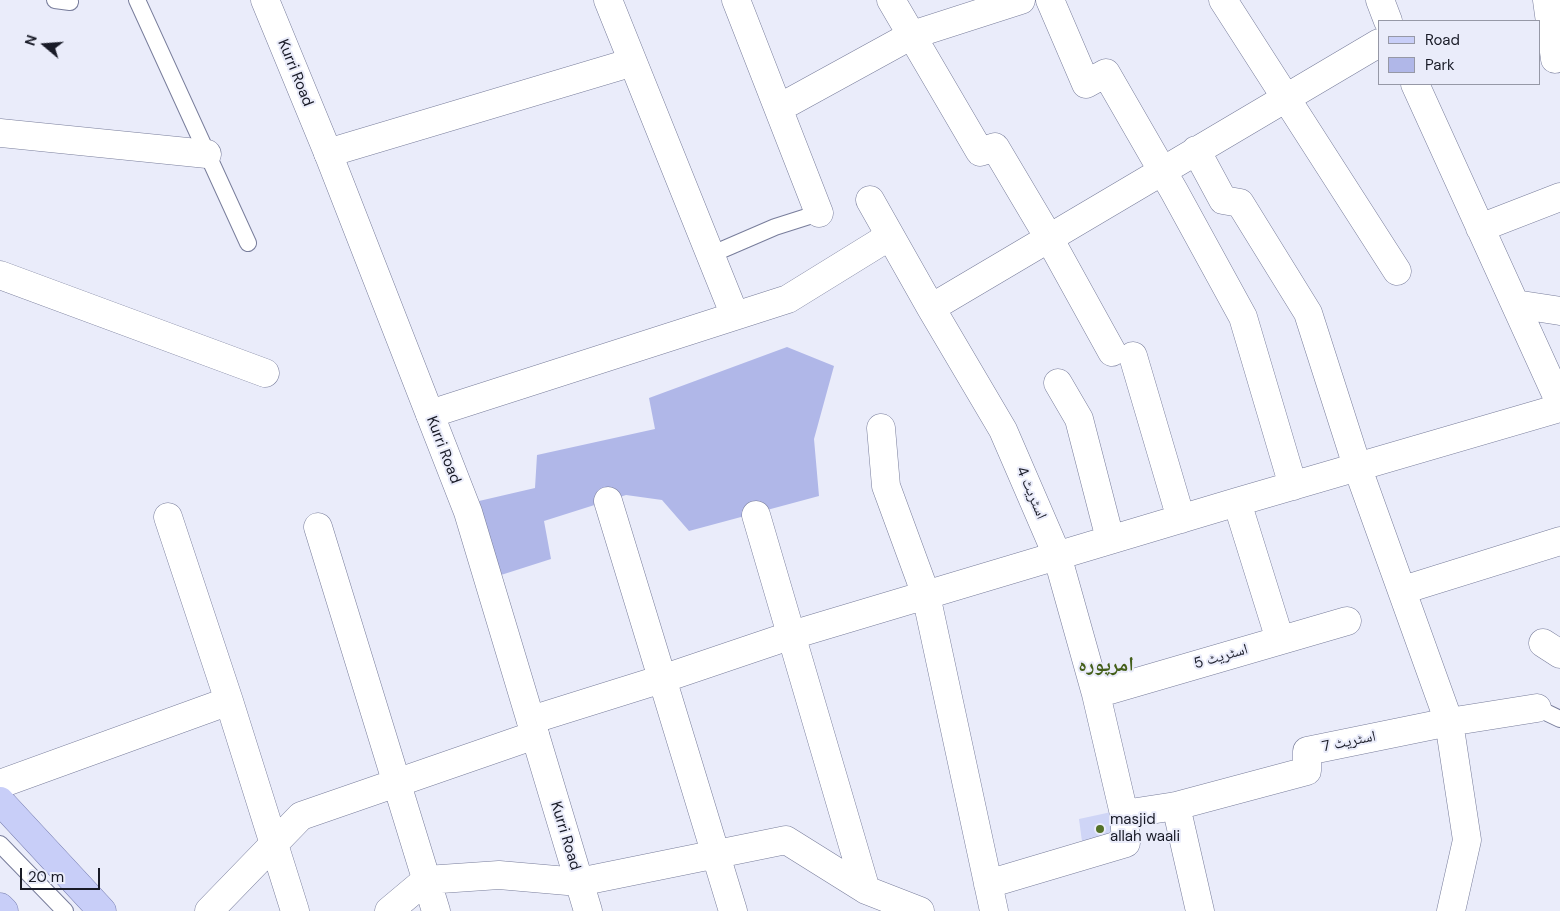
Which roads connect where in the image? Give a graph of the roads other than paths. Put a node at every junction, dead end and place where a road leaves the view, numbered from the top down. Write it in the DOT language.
graph roads {
  1 [pos="137,0"];
  2 [pos="608,0"];
  3 [pos="736,0"];
  4 [pos="891,0"];
  5 [pos="1021,0"];
  6 [pos="1050,0"];
  7 [pos="1223,0"];
  8 [pos="1380,0"];
  9 [pos="1547,0"];
  10 [pos="272,1"];
  11 [pos="1388,20"];
  12 [pos="912,36"];
  13 [pos="1378,44"];
  14 [pos="1555,59"];
  15 [pos="633,62"];
  16 [pos="1415,85"];
  17 [pos="1286,98"];
  18 [pos="779,108"];
  19 [pos="0,133"];
  20 [pos="1196,150"];
  21 [pos="328,153"];
  22 [pos="207,154"];
  23 [pos="1162,170"];
  24 [pos="1560,196"];
  25 [pos="870,200"];
  26 [pos="819,213"];
  27 [pos="1480,228"];
  28 [pos="890,236"];
  29 [pos="1049,238"];
  30 [pos="248,243"];
  31 [pos="710,255"];
  32 [pos="1397,271"];
  33 [pos="0,275"];
  34 [pos="1515,304"];
  35 [pos="931,308"];
  36 [pos="1560,311"];
  37 [pos="735,316"];
  38 [pos="1550,360"];
  39 [pos="266,373"];
  40 [pos="1058,383"];
  41 [pos="1560,403"];
  42 [pos="1560,408"];
  43 [pos="430,414"];
  44 [pos="881,428"];
  45 [pos="1357,466"];
  46 [pos="1293,486"];
  47 [pos="608,501"];
  48 [pos="1237,502"];
  49 [pos="756,515"];
  50 [pos="168,517"];
  51 [pos="1181,519"];
  52 [pos="318,527"];
  53 [pos="1110,540"];
  54 [pos="1560,541"];
  55 [pos="1057,555"];
  56 [pos="1403,590"];
  57 [pos="926,595"];
  58 [pos="1347,621"];
  59 [pos="792,635"];
  60 [pos="1280,640"];
  61 [pos="662,679"];
  62 [pos="1096,694"];
  63 [pos="229,701"];
  64 [pos="1549,713"];
  65 [pos="1449,722"];
  66 [pos="533,728"];
  67 [pos="0,784"];
  68 [pos="397,784"];
  69 [pos="0,801"];
  70 [pos="1176,806"];
  71 [pos="1124,814"];
  72 [pos="0,844"];
  73 [pos="274,844"];
  74 [pos="716,854"];
  75 [pos="426,880"];
  76 [pos="579,882"];
  77 [pos="988,884"];
  78 [pos="866,890"];
  79 [pos="0,906"];
  80 [pos="4,911"];
  81 [pos="66,911"];
  82 [pos="102,911"];
  83 [pos="209,911"];
  84 [pos="294,911"];
  85 [pos="388,911"];
  86 [pos="436,911"];
  87 [pos="588,911"];
  88 [pos="733,911"];
  89 [pos="920,911"];
  90 [pos="994,911"];
  91 [pos="1200,911"];
  92 [pos="1451,911"];
  1 -- 22 [label="lane"];
  2 -- 15 [label="street"];
  3 -- 18 [label="street"];
  4 -- 12 [label="street"];
  5 -- 12 [label="street"];
  6 -- 23 [label="street"];
  7 -- 17 [label="street"];
  8 -- 11 [label="street"];
  9 -- 14 [label="street"];
  10 -- 21 [label="street, Kurri Road"];
  12 -- 18 [label="street"];
  12 -- 29 [label="street"];
  13 -- 17 [label="street"];
  15 -- 21 [label="street"];
  15 -- 31 [label="street"];
  16 -- 27 [label="street"];
  17 -- 20 [label="street"];
  17 -- 32 [label="street"];
  18 -- 26 [label="street"];
  19 -- 22 [label="street"];
  20 -- 23 [label="street"];
  20 -- 45 [label="street"];
  21 -- 43 [label="street, Kurri Road"];
  22 -- 30 [label="lane"];
  23 -- 29 [label="street"];
  23 -- 46 [label="street"];
  24 -- 27 [label="street"];
  25 -- 28 [label="street, اسٹریٹ 4"];
  26 -- 31 [label="lane"];
  27 -- 34 [label="street"];
  28 -- 35 [label="street, اسٹریٹ 4"];
  28 -- 37 [label="street"];
  29 -- 35 [label="street"];
  29 -- 51 [label="street"];
  31 -- 37 [label="street"];
  33 -- 39 [label="street"];
  34 -- 36 [label="street"];
  34 -- 38 [label="street"];
  35 -- 55 [label="street, اسٹریٹ 4"];
  37 -- 43 [label="street"];
  38 -- 41 [label="street"];
  40 -- 53 [label="street"];
  42 -- 45 [label="street"];
  43 -- 66 [label="street, Kurri Road"];
  44 -- 57 [label="street"];
  45 -- 46 [label="street"];
  45 -- 56 [label="street"];
  46 -- 48 [label="street"];
  47 -- 61 [label="street"];
  48 -- 51 [label="street"];
  48 -- 60 [label="street"];
  49 -- 59 [label="street"];
  50 -- 63 [label="street"];
  51 -- 53 [label="street"];
  52 -- 68 [label="street"];
  53 -- 55 [label="street"];
  54 -- 56 [label="street"];
  55 -- 57 [label="street"];
  55 -- 62 [label="street, اسٹریٹ 4"];
  56 -- 65 [label="street"];
  57 -- 59 [label="street"];
  57 -- 77 [label="street"];
  58 -- 60 [label="street, اسٹریٹ 5"];
  59 -- 61 [label="street"];
  59 -- 78 [label="street"];
  60 -- 62 [label="street, اسٹریٹ 5"];
  61 -- 66 [label="street"];
  61 -- 74 [label="street"];
  62 -- 71 [label="street, اسٹریٹ 4"];
  63 -- 67 [label="street"];
  63 -- 73 [label="street"];
  64 -- 65 [label="street, اسٹریٹ 7"];
  65 -- 70 [label="street, اسٹریٹ 7"];
  65 -- 92 [label="street"];
  66 -- 68 [label="street"];
  66 -- 76 [label="street, Kurri Road"];
  68 -- 73 [label="street"];
  68 -- 75 [label="street"];
  69 -- 82 [label="main road"];
  70 -- 71 [label="street, اسٹریٹ 7"];
  70 -- 91 [label="street"];
  71 -- 77 [label="street, اسٹریٹ 4"];
  72 -- 81 [label="lane"];
  73 -- 83 [label="street"];
  73 -- 84 [label="street"];
  74 -- 76 [label="street"];
  74 -- 78 [label="street"];
  74 -- 88 [label="street"];
  75 -- 76 [label="street"];
  75 -- 85 [label="street"];
  75 -- 86 [label="street"];
  76 -- 87 [label="street, Kurri Road"];
  77 -- 90 [label="street"];
  78 -- 89 [label="street"];
  79 -- 80 [label="main road"];
}
